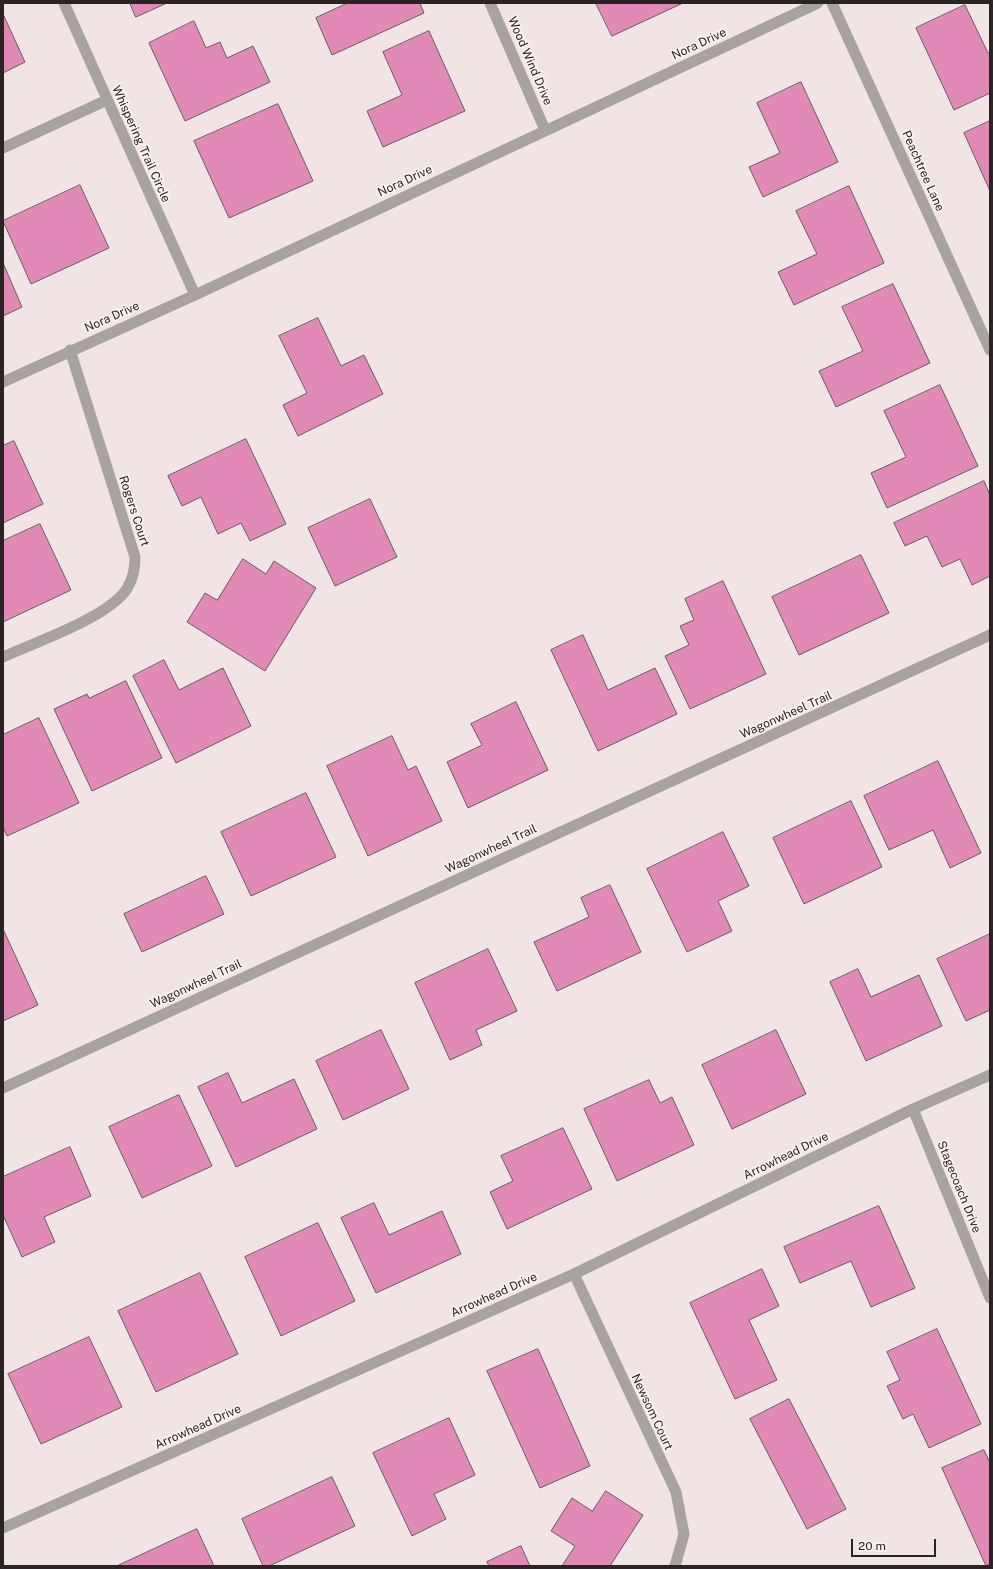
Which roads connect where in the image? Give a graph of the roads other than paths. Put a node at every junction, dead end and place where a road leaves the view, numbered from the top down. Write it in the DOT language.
graph roads {
  1 [pos="64,3"];
  2 [pos="490,3"];
  3 [pos="818,3"];
  4 [pos="832,3"];
  5 [pos="107,100"];
  6 [pos="545,130"];
  7 [pos="3,148"];
  8 [pos="195,295"];
  9 [pos="70,350"];
  10 [pos="990,350"];
  11 [pos="3,382"];
  12 [pos="990,635"];
  13 [pos="3,657"];
  14 [pos="990,1074"];
  15 [pos="3,1088"];
  16 [pos="913,1108"];
  17 [pos="574,1274"];
  18 [pos="990,1298"];
  19 [pos="3,1528"];
  20 [pos="675,1566"];
  1 -- 5 [label="street, Whispering Trail Circle"];
  2 -- 6 [label="street, Wood Wind Drive"];
  3 -- 6 [label="street, Nora Drive"];
  4 -- 10 [label="street, Peachtree Lane"];
  5 -- 7 [label="street"];
  5 -- 8 [label="street, Whispering Trail Circle"];
  6 -- 8 [label="street, Nora Drive"];
  8 -- 9 [label="street, Nora Drive"];
  9 -- 11 [label="street, Nora Drive"];
  9 -- 13 [label="street, Rogers Court"];
  12 -- 15 [label="street, Wagonwheel Trail"];
  14 -- 16 [label="street, Arrowhead Drive"];
  16 -- 17 [label="street, Arrowhead Drive"];
  16 -- 18 [label="street, Stagecoach Drive"];
  17 -- 19 [label="street, Arrowhead Drive"];
  17 -- 20 [label="street, Newsom Court"];
}
